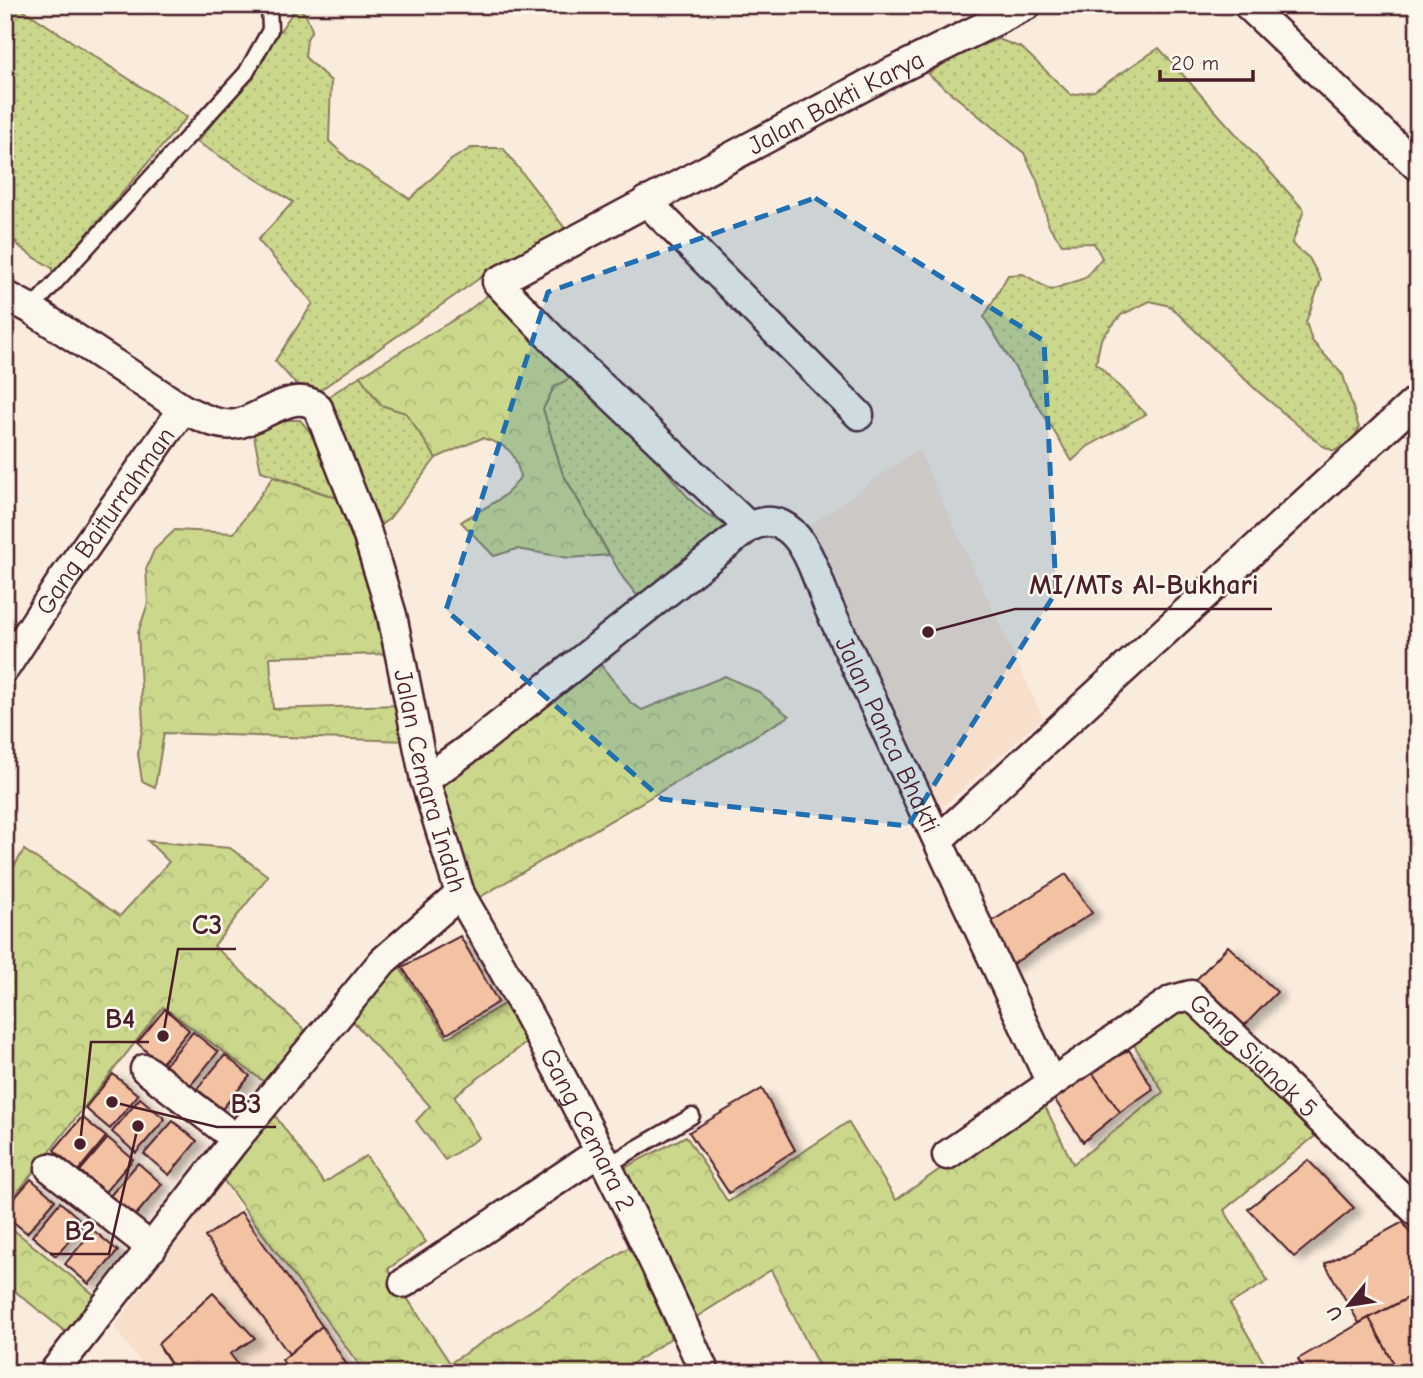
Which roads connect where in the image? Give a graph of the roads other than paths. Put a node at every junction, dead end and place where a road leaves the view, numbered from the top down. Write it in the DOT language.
graph roads {
  1 [pos="269,5"];
  2 [pos="1027,5"];
  3 [pos="1248,5"];
  4 [pos="1418,167"];
  5 [pos="646,201"];
  6 [pos="14,304"];
  7 [pos="1418,399"];
  8 [pos="183,409"];
  9 [pos="859,415"];
  10 [pos="749,527"];
  11 [pos="5,668"];
  12 [pos="425,780"];
  13 [pos="938,840"];
  14 [pos="460,894"];
  15 [pos="145,1069"];
  16 [pos="1051,1083"];
  17 [pos="692,1116"];
  18 [pos="236,1139"];
  19 [pos="947,1156"];
  20 [pos="602,1159"];
  21 [pos="50,1168"];
  22 [pos="1418,1213"];
  23 [pos="152,1248"];
  24 [pos="404,1283"];
  25 [pos="53,1373"];
  26 [pos="705,1373"];
  1 -- 6 [label="lane"];
  2 -- 5 [label="street, Jalan Bakti Karya"];
  3 -- 4 [label="street"];
  5 -- 9 [label="street"];
  5 -- 10 [label="street, Jalan Bakti Karya"];
  6 -- 8 [label="street, Jalan Cemara Indah"];
  7 -- 13 [label="street, Jalan Panca Bhakti"];
  8 -- 11 [label="street, Gang Baiturrahman"];
  8 -- 12 [label="street, Jalan Cemara Indah"];
  10 -- 12 [label="street"];
  10 -- 13 [label="street, Jalan Panca Bhakti"];
  12 -- 14 [label="street, Jalan Cemara Indah"];
  13 -- 16 [label="street"];
  14 -- 18 [label="street, Jalan Cemara Indah"];
  14 -- 20 [label="street, Gang Cemara 2"];
  15 -- 18 [label="street"];
  16 -- 19 [label="street"];
  16 -- 22 [label="street, Gang Sianok 5"];
  17 -- 20 [label="lane"];
  18 -- 23 [label="street, Jalan Cemara Indah"];
  20 -- 24 [label="street"];
  20 -- 26 [label="street, Gang Cemara 2"];
  21 -- 23 [label="street"];
  23 -- 25 [label="street, Jalan Cemara Indah"];
}
